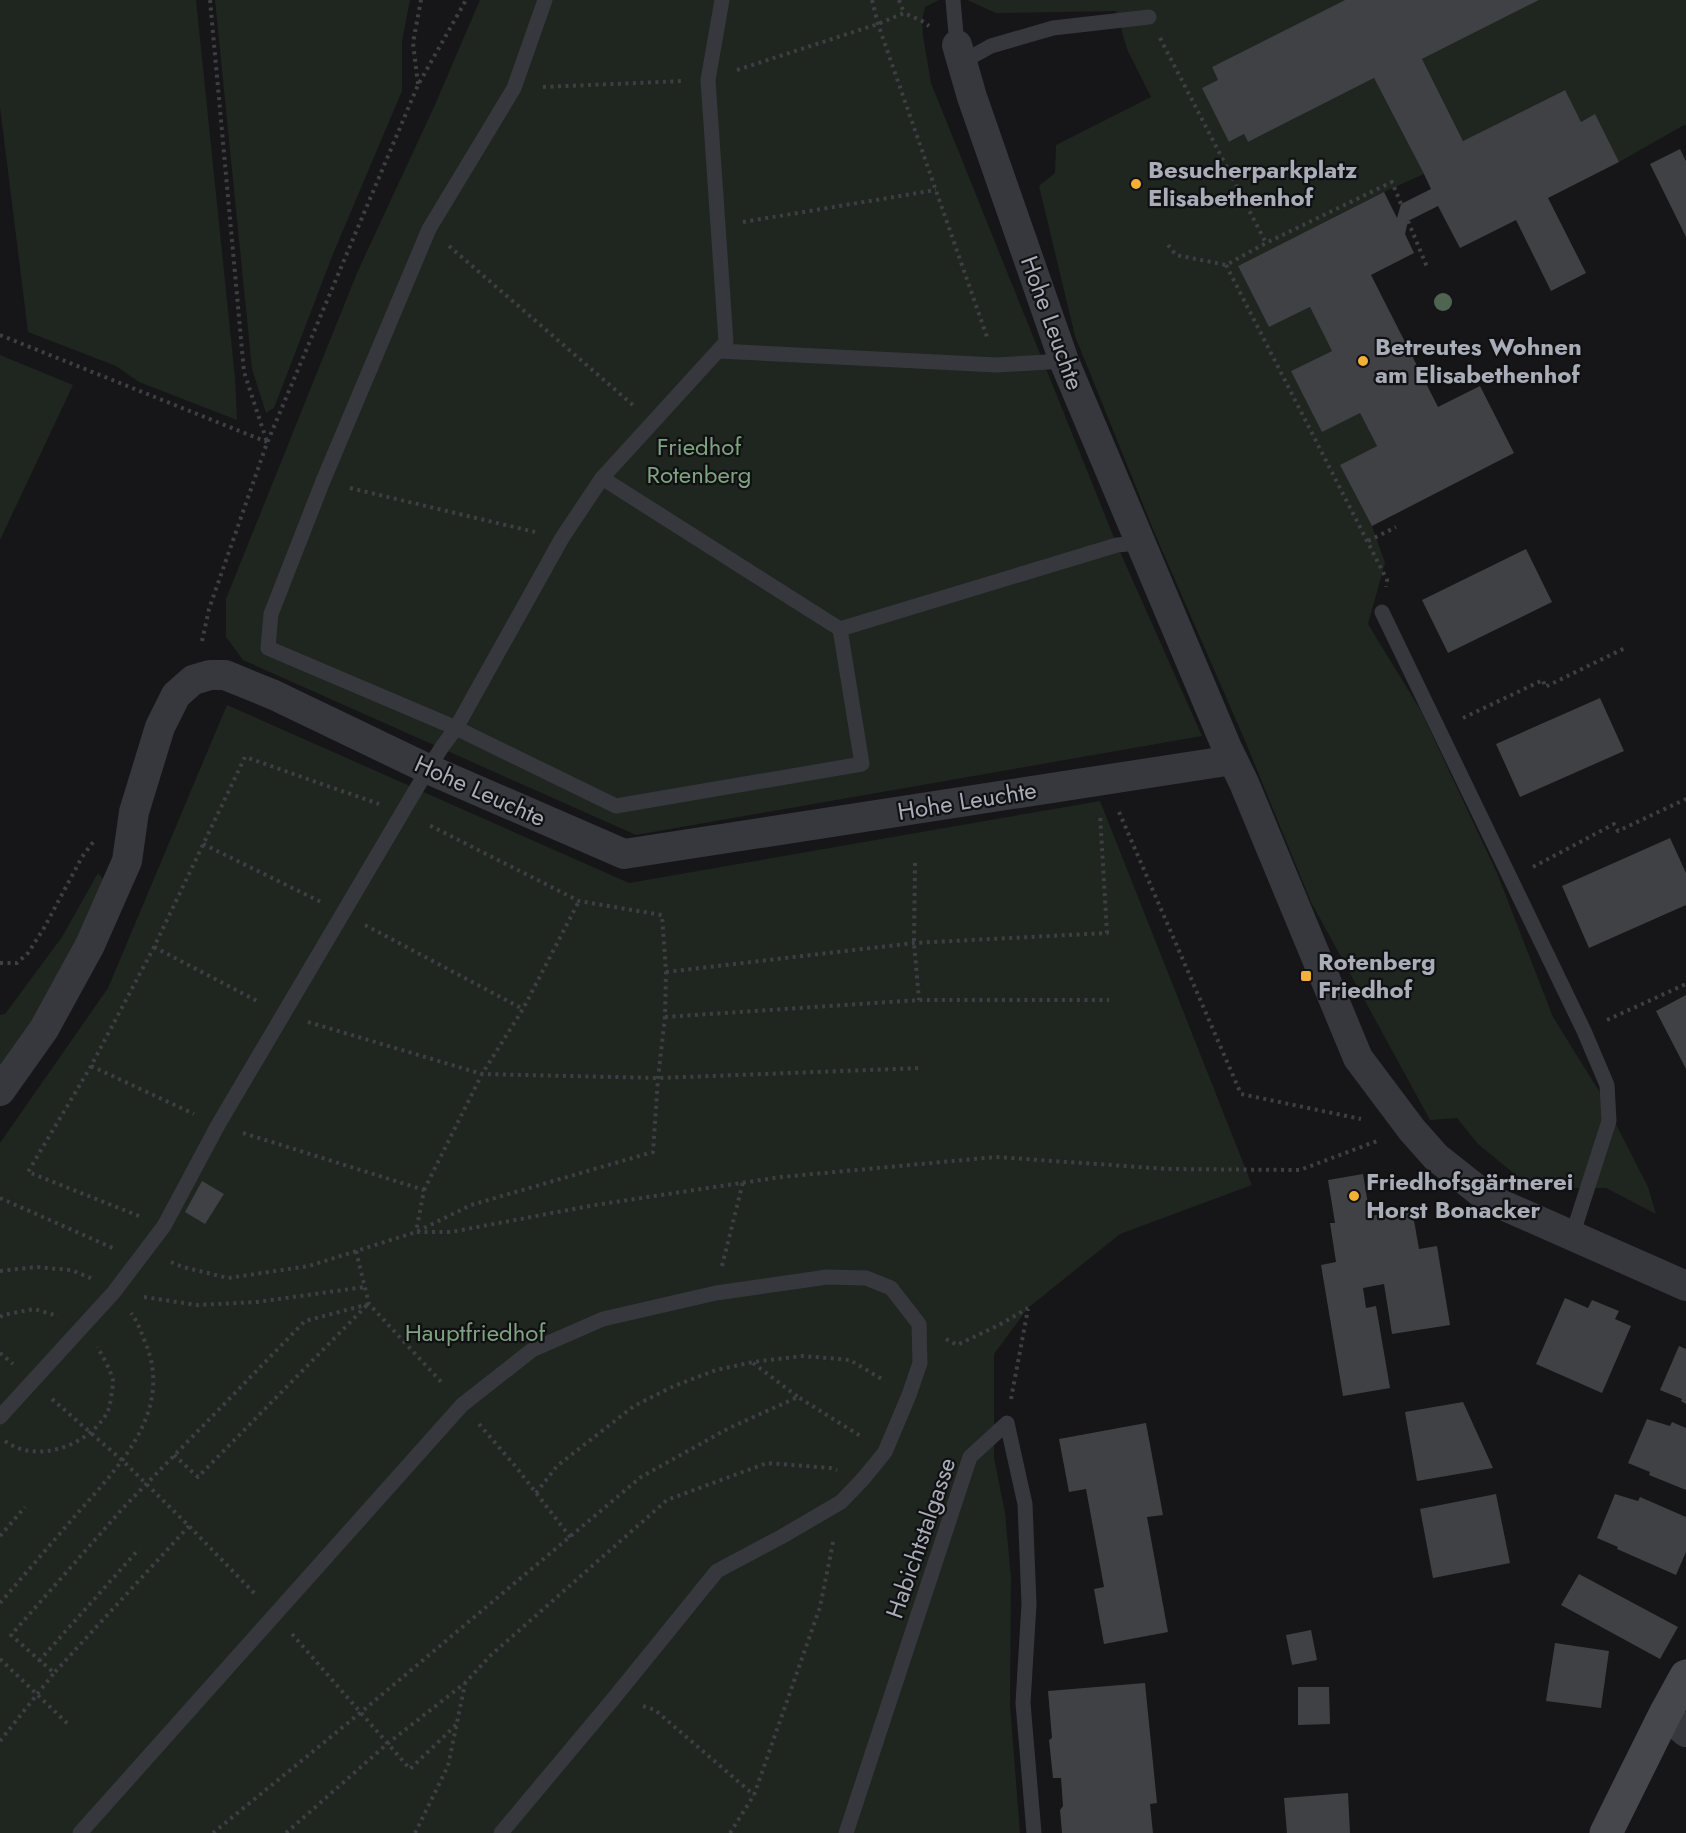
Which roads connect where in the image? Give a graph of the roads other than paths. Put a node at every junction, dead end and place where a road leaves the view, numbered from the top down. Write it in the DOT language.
graph roads {
  1 [pos="545,0"];
  2 [pos="722,0"];
  3 [pos="953,0"];
  4 [pos="1149,16"];
  5 [pos="959,54"];
  6 [pos="718,351"];
  7 [pos="1064,361"];
  8 [pos="602,478"];
  9 [pos="1139,543"];
  10 [pos="1382,612"];
  11 [pos="840,628"];
  12 [pos="456,728"];
  13 [pos="1233,760"];
  14 [pos="428,769"];
  15 [pos="0,1090"];
  16 [pos="1572,1236"];
  17 [pos="1686,1286"];
  18 [pos="0,1417"];
  19 [pos="1686,1676"];
  20 [pos="1676,1723"];
  21 [pos="80,1833"];
  22 [pos="501,1833"];
  23 [pos="846,1833"];
  24 [pos="1034,1833"];
  25 [pos="1606,1833"];
  1 -- 12 [label="lane"];
  2 -- 6 [label="lane"];
  3 -- 5 [label="lane"];
  4 -- 5 [label="lane"];
  5 -- 7 [label="street, Hohe Leuchte"];
  6 -- 7 [label="lane"];
  6 -- 8 [label="lane"];
  7 -- 9 [label="street, Hohe Leuchte"];
  8 -- 11 [label="lane"];
  8 -- 12 [label="lane"];
  9 -- 11 [label="lane"];
  9 -- 13 [label="street, Hohe Leuchte"];
  10 -- 16 [label="lane"];
  11 -- 12 [label="lane"];
  12 -- 14 [label="lane"];
  13 -- 14 [label="street, Hohe Leuchte"];
  13 -- 16 [label="street, Hohe Leuchte"];
  14 -- 15 [label="street, Hohe Leuchte"];
  14 -- 18 [label="lane"];
  16 -- 17 [label="street, Hohe Leuchte"];
  19 -- 20 [label="street"];
  20 -- 25 [label="street"];
  21 -- 22 [label="lane"];
  23 -- 24 [label="lane, Habichtstalgasse"];
}
